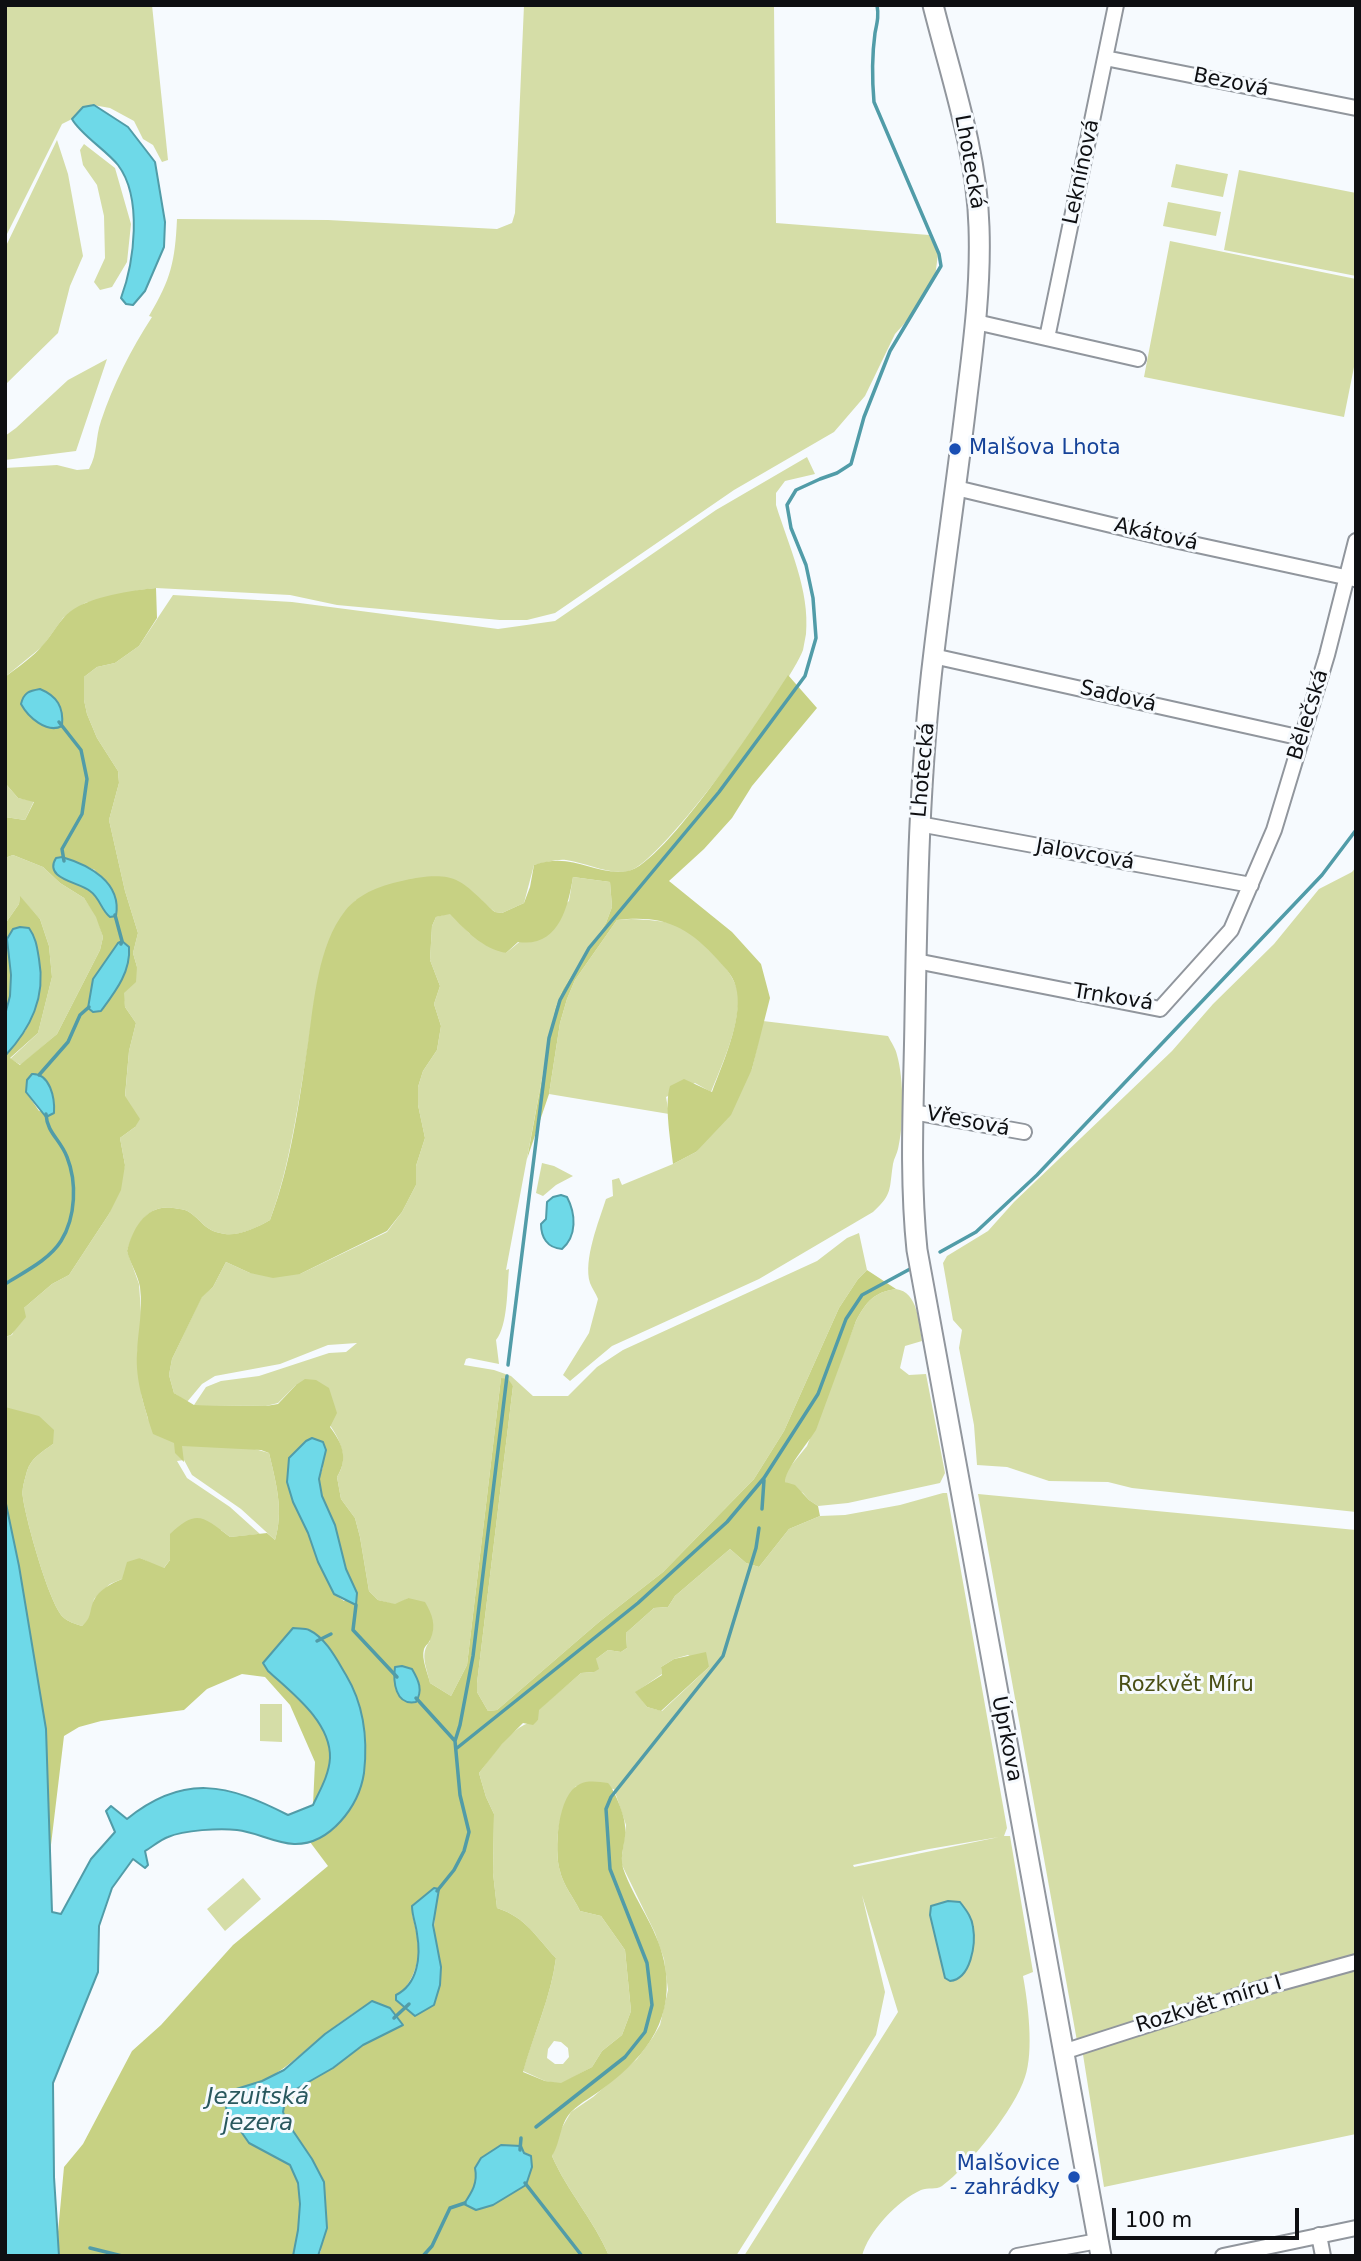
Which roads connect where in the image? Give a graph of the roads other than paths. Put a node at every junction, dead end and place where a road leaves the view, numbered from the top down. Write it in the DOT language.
graph roads {
  1 [pos="933,5"];
  2 [pos="1116,5"];
  3 [pos="1105,58"];
  4 [pos="1356,108"];
  5 [pos="976,322"];
  6 [pos="1047,338"];
  7 [pos="1139,359"];
  8 [pos="956,488"];
  9 [pos="1356,541"];
  10 [pos="1351,579"];
  11 [pos="933,656"];
  12 [pos="1302,738"];
  13 [pos="919,824"];
  14 [pos="1251,885"];
  15 [pos="916,961"];
  16 [pos="913,1112"];
  17 [pos="1024,1132"];
  18 [pos="914,1222"];
  19 [pos="1356,1962"];
  20 [pos="1063,2052"];
  21 [pos="1356,2228"];
  22 [pos="1319,2235"];
  23 [pos="1099,2248"];
  24 [pos="1017,2256"];
  25 [pos="1223,2256"];
  26 [pos="1323,2256"];
  1 -- 5 [label="street, Lhotecká"];
  2 -- 3 [label="street, Leknínová"];
  3 -- 4 [label="street, Bezová"];
  3 -- 6 [label="street, Leknínová"];
  5 -- 6 [label="street"];
  5 -- 8 [label="street, Lhotecká"];
  6 -- 7 [label="street"];
  8 -- 10 [label="street, Akátová"];
  8 -- 11 [label="street, Lhotecká"];
  9 -- 10 [label="street, Bělečská"];
  10 -- 12 [label="street, Bělečská"];
  11 -- 12 [label="street, Sadová"];
  11 -- 13 [label="street, Lhotecká"];
  12 -- 14 [label="street, Bělečská"];
  13 -- 14 [label="street, Jalovcová"];
  13 -- 15 [label="street, Lhotecká"];
  14 -- 15 [label="street, Trnková"];
  15 -- 16 [label="street, Lhotecká"];
  16 -- 17 [label="street, Vřesová"];
  16 -- 18 [label="street, Lhotecká"];
  18 -- 20 [label="street, Úprkova"];
  19 -- 20 [label="street, Rozkvět míru I"];
  20 -- 23 [label="street, Úprkova"];
  21 -- 22 [label="street"];
  22 -- 25 [label="street"];
  22 -- 26 [label="street"];
  23 -- 24 [label="street"];
}
